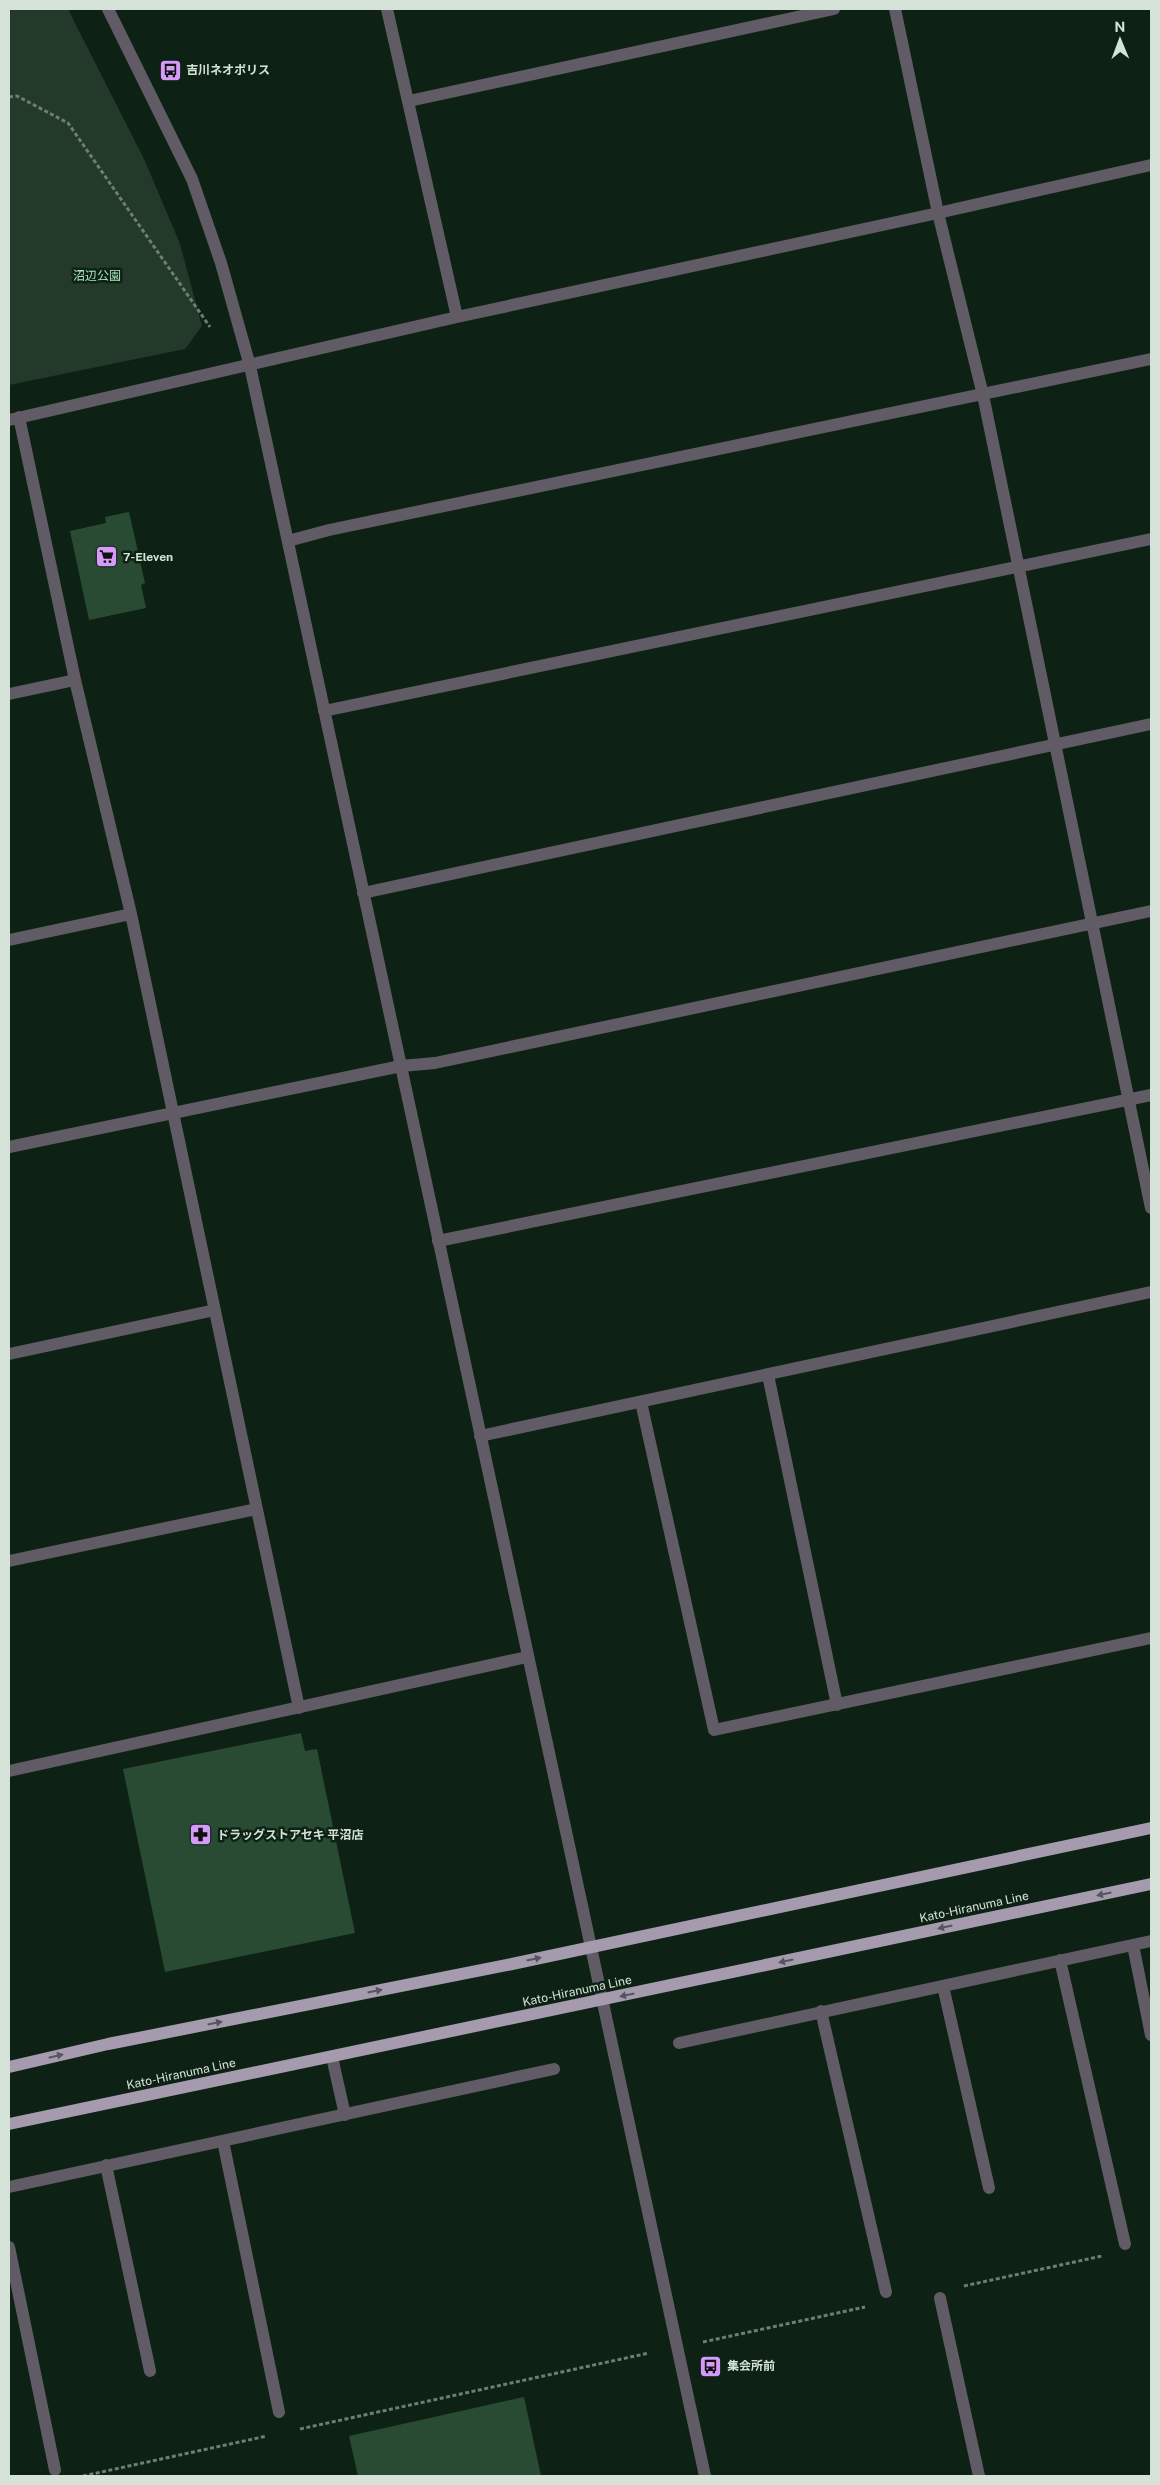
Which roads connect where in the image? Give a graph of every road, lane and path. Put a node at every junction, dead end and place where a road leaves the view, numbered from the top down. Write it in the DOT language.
graph roads {
  1 [pos="108,9"];
  2 [pos="388,9"];
  3 [pos="834,9"];
  4 [pos="895,9"];
  5 [pos="9,97"];
  6 [pos="408,101"];
  7 [pos="1151,164"];
  8 [pos="938,213"];
  9 [pos="457,317"];
  10 [pos="211,329"];
  11 [pos="1151,359"];
  12 [pos="250,366"];
  13 [pos="983,395"];
  14 [pos="14,418"];
  15 [pos="1151,539"];
  16 [pos="288,540"];
  17 [pos="1018,568"];
  18 [pos="75,680"];
  19 [pos="9,694"];
  20 [pos="324,711"];
  21 [pos="1151,724"];
  22 [pos="1055,746"];
  23 [pos="363,893"];
  24 [pos="1151,911"];
  25 [pos="131,914"];
  26 [pos="1092,923"];
  27 [pos="9,940"];
  28 [pos="401,1066"];
  29 [pos="1151,1096"];
  30 [pos="1129,1100"];
  31 [pos="171,1113"];
  32 [pos="9,1148"];
  33 [pos="1151,1208"];
  34 [pos="438,1241"];
  35 [pos="1151,1292"];
  36 [pos="215,1310"];
  37 [pos="9,1354"];
  38 [pos="768,1375"];
  39 [pos="641,1402"];
  40 [pos="480,1436"];
  41 [pos="256,1509"];
  42 [pos="9,1561"];
  43 [pos="1151,1638"];
  44 [pos="527,1657"];
  45 [pos="837,1706"];
  46 [pos="299,1708"];
  47 [pos="9,1771"];
  48 [pos="1151,1828"];
  49 [pos="1151,1884"];
  50 [pos="1151,1941"];
  51 [pos="1133,1945"];
  52 [pos="592,1947"];
  53 [pos="1060,1960"];
  54 [pos="942,1986"];
  55 [pos="604,2000"];
  56 [pos="821,2011"];
  57 [pos="1151,2035"];
  58 [pos="679,2043"];
  59 [pos="332,2057"];
  60 [pos="9,2067"];
  61 [pos="554,2069"];
  62 [pos="345,2115"];
  63 [pos="9,2124"];
  64 [pos="223,2141"];
  65 [pos="106,2165"];
  66 [pos="9,2187"];
  67 [pos="989,2188"];
  68 [pos="1125,2244"];
  69 [pos="9,2247"];
  70 [pos="886,2292"];
  71 [pos="940,2298"];
  72 [pos="648,2354"];
  73 [pos="150,2371"];
  74 [pos="279,2412"];
  75 [pos="298,2430"];
  76 [pos="268,2436"];
  77 [pos="55,2470"];
  78 [pos="83,2476"];
  79 [pos="705,2476"];
  80 [pos="978,2476"];
  1 -- 12 [label="street"];
  2 -- 6 [label="street"];
  3 -- 6 [label="street"];
  4 -- 8 [label="street"];
  5 -- 10 [label="path"];
  6 -- 9 [label="street"];
  7 -- 8 [label="street"];
  8 -- 9 [label="street"];
  8 -- 13 [label="street"];
  9 -- 12 [label="street"];
  11 -- 13 [label="street"];
  12 -- 14 [label="street"];
  12 -- 16 [label="street"];
  13 -- 16 [label="street"];
  13 -- 17 [label="street"];
  14 -- 18 [label="street"];
  15 -- 17 [label="street"];
  16 -- 20 [label="street"];
  17 -- 20 [label="street"];
  17 -- 22 [label="street"];
  18 -- 19 [label="street"];
  18 -- 25 [label="street"];
  20 -- 23 [label="street"];
  21 -- 22 [label="street"];
  22 -- 23 [label="street"];
  22 -- 26 [label="street"];
  23 -- 28 [label="street"];
  24 -- 26 [label="street"];
  25 -- 27 [label="street"];
  25 -- 31 [label="street"];
  26 -- 28 [label="street"];
  26 -- 30 [label="street"];
  28 -- 31 [label="street"];
  28 -- 34 [label="street"];
  29 -- 30 [label="street"];
  30 -- 33 [label="street"];
  30 -- 34 [label="street"];
  31 -- 32 [label="street"];
  31 -- 36 [label="street"];
  34 -- 40 [label="street"];
  35 -- 38 [label="street"];
  36 -- 37 [label="street"];
  36 -- 41 [label="street"];
  38 -- 39 [label="street"];
  38 -- 45 [label="street"];
  39 -- 40 [label="street"];
  39 -- 45 [label="street"];
  40 -- 44 [label="street"];
  41 -- 42 [label="street"];
  41 -- 46 [label="street"];
  43 -- 45 [label="street"];
  44 -- 46 [label="street"];
  44 -- 52 [label="street"];
  46 -- 47 [label="street"];
  48 -- 52 [label="main road"];
  49 -- 55 [label="main road, Kato-Hiranuma Line, one-way"];
  50 -- 51 [label="street"];
  51 -- 53 [label="street"];
  51 -- 57 [label="street"];
  52 -- 55 [label="street"];
  60 -- 52 [label="main road, one-way"];
  53 -- 54 [label="street"];
  53 -- 68 [label="street"];
  54 -- 56 [label="street"];
  54 -- 67 [label="street"];
  55 -- 59 [label="main road, Kato-Hiranuma Line"];
  55 -- 79 [label="street"];
  56 -- 58 [label="street"];
  56 -- 70 [label="street"];
  59 -- 62 [label="street"];
  59 -- 63 [label="main road, Kato-Hiranuma Line"];
  61 -- 62 [label="street"];
  62 -- 64 [label="street"];
  64 -- 65 [label="street"];
  64 -- 74 [label="street"];
  65 -- 66 [label="street"];
  65 -- 73 [label="street"];
  69 -- 77 [label="street"];
  71 -- 80 [label="street"];
  72 -- 75 [label="path"];
  76 -- 78 [label="path"];
}
